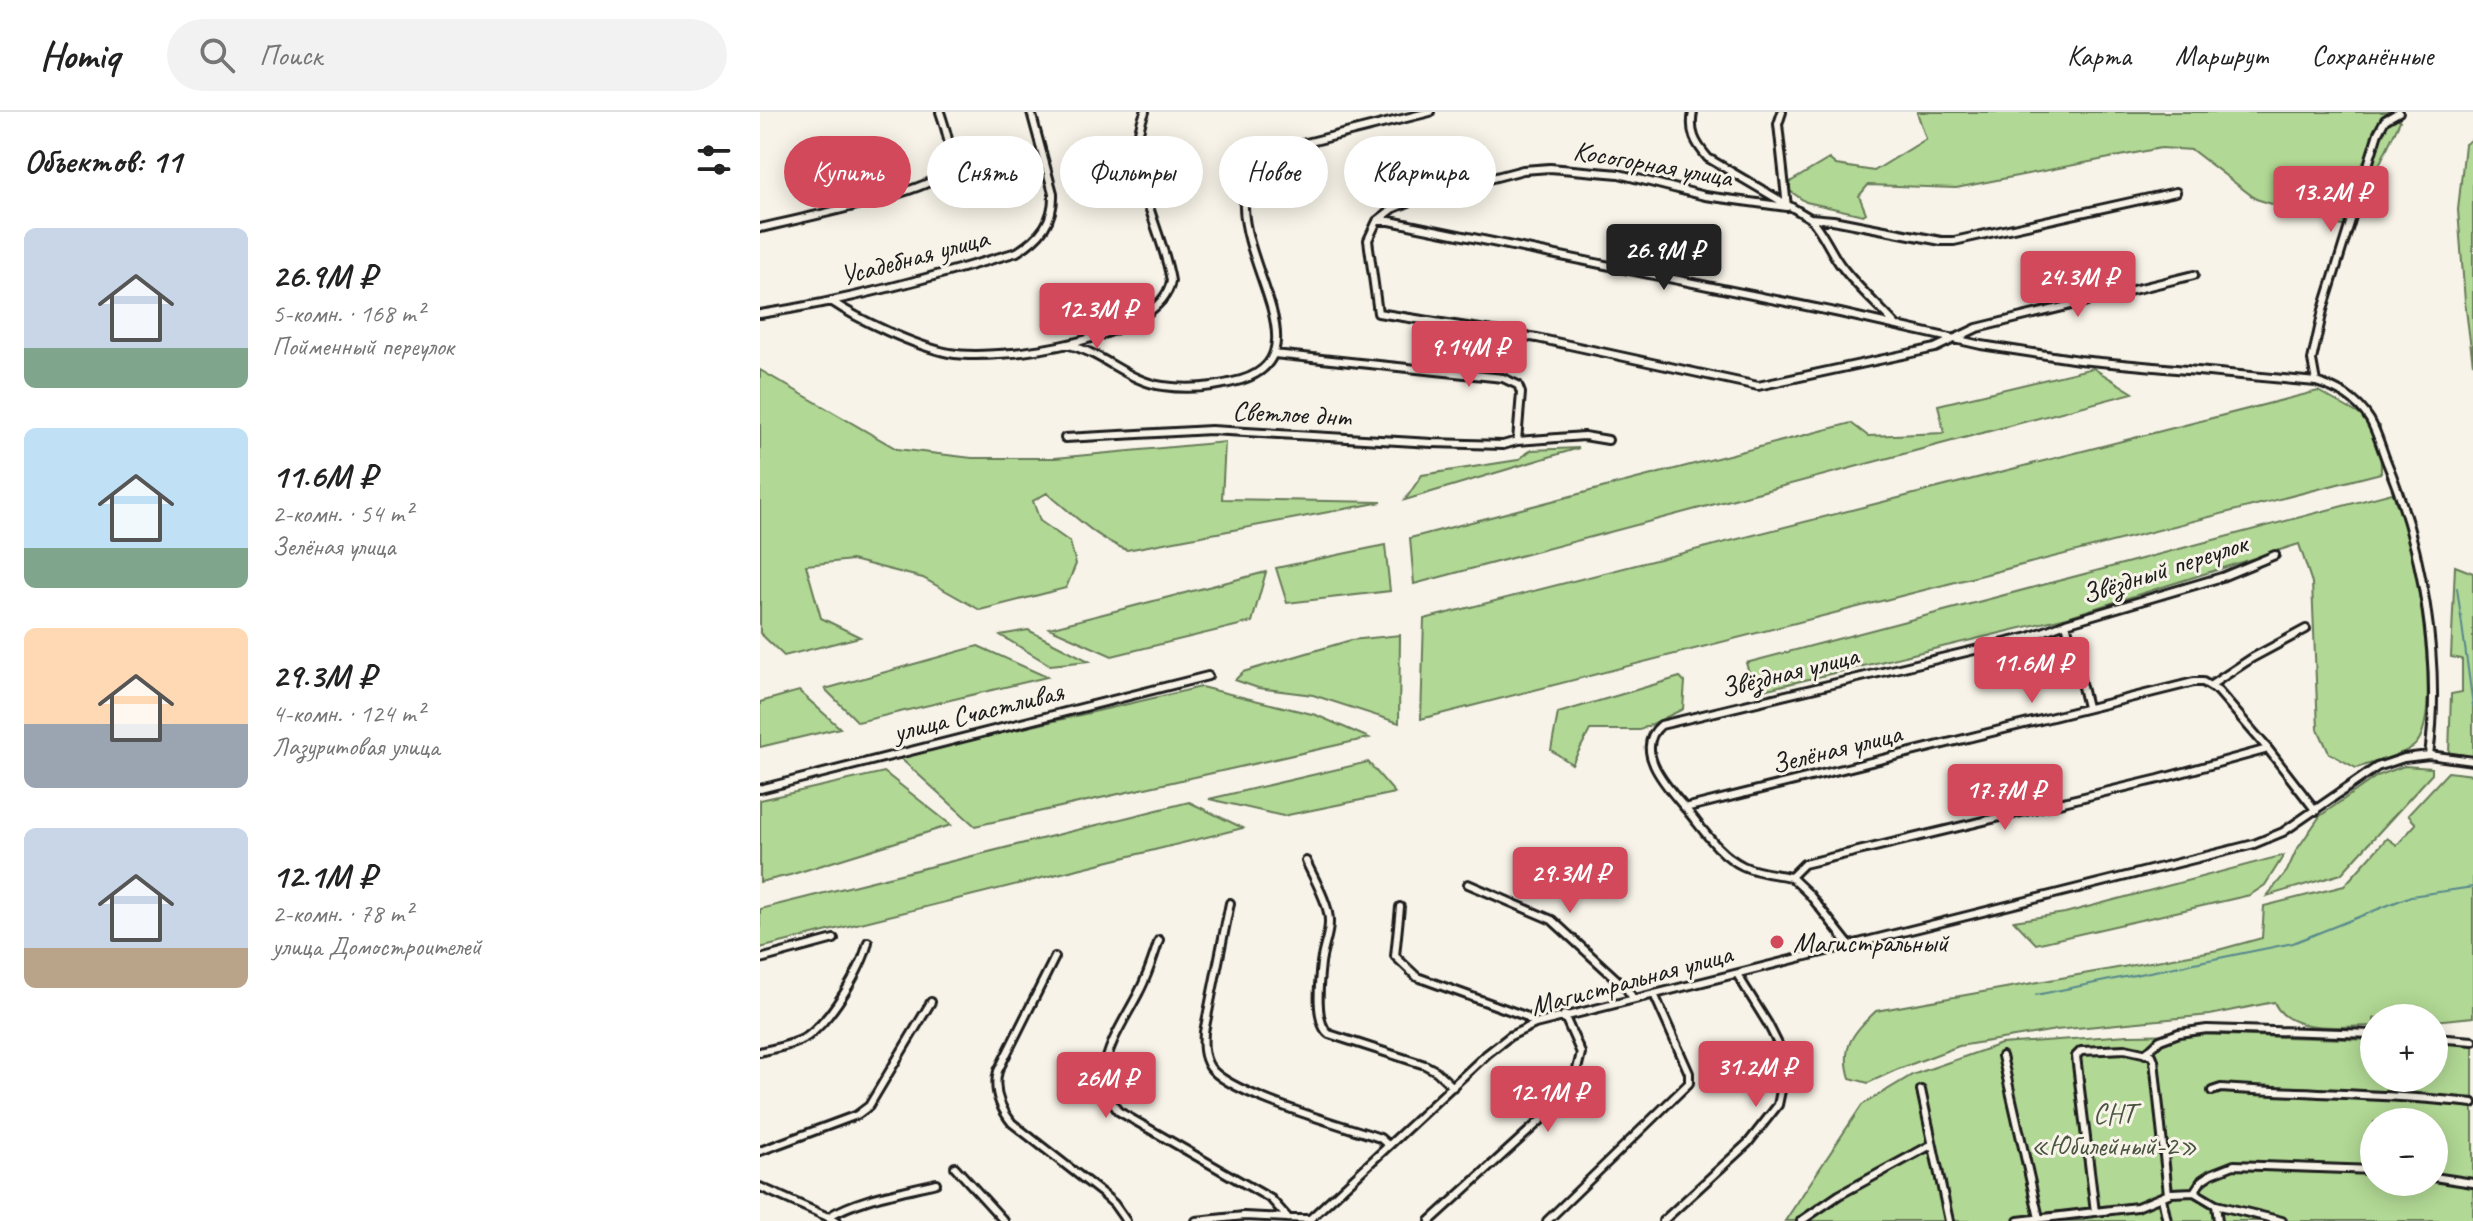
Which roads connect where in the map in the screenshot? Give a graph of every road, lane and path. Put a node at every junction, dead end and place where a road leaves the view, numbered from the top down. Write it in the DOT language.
graph roads {
  1 [pos="940,112"];
  2 [pos="1031,112"];
  3 [pos="1145,112"];
  4 [pos="1430,112"];
  5 [pos="1693,112"];
  6 [pos="1782,112"];
  7 [pos="2399,112"];
  8 [pos="2176,192"];
  9 [pos="1787,207"];
  10 [pos="1810,218"];
  11 [pos="1377,221"];
  12 [pos="760,228"];
  13 [pos="2194,275"];
  14 [pos="831,301"];
  15 [pos="760,314"];
  16 [pos="1896,325"];
  17 [pos="1954,338"];
  18 [pos="1069,345"];
  19 [pos="1274,354"];
  20 [pos="2316,382"];
  21 [pos="1065,438"];
  22 [pos="1608,440"];
  23 [pos="1517,441"];
  24 [pos="2275,555"];
  25 [pos="2066,623"];
  26 [pos="2306,629"];
  27 [pos="1208,676"];
  28 [pos="2211,685"];
  29 [pos="2087,707"];
  30 [pos="2268,749"];
  31 [pos="2429,755"];
  32 [pos="2473,761"];
  33 [pos="760,789"];
  34 [pos="1685,808"];
  35 [pos="2316,811"];
  36 [pos="1306,861"];
  37 [pos="1791,877"];
  38 [pos="1468,884"];
  39 [pos="1230,903"];
  40 [pos="1400,907"];
  41 [pos="834,939"];
  42 [pos="1159,940"];
  43 [pos="868,942"];
  44 [pos="1850,946"];
  45 [pos="1055,957"];
  46 [pos="760,959"];
  47 [pos="1737,974"];
  48 [pos="1654,994"];
  49 [pos="1633,998"];
  50 [pos="931,1002"];
  51 [pos="1564,1015"];
  52 [pos="1535,1024"];
  53 [pos="2360,1034"];
  54 [pos="2448,1039"];
  55 [pos="2473,1041"];
  56 [pos="760,1052"];
  57 [pos="2145,1054"];
  58 [pos="2002,1056"];
  59 [pos="1453,1087"];
  60 [pos="1921,1090"];
  61 [pos="2212,1091"];
  62 [pos="2473,1103"];
  63 [pos="1388,1145"];
  64 [pos="1931,1145"];
  65 [pos="760,1151"];
  66 [pos="955,1167"];
  67 [pos="2360,1170"];
  68 [pos="2448,1179"];
  69 [pos="936,1183"];
  70 [pos="2473,1183"];
  71 [pos="760,1187"];
  72 [pos="2194,1192"];
  73 [pos="2165,1196"];
  74 [pos="2216,1205"];
  75 [pos="2095,1212"];
  76 [pos="828,1217"];
  77 [pos="1288,1218"];
  78 [pos="2039,1218"];
  79 [pos="1309,1220"];
  80 [pos="837,1221"];
  81 [pos="1004,1221"];
  82 [pos="1126,1221"];
  83 [pos="1196,1221"];
  84 [pos="1430,1221"];
  85 [pos="1547,1221"];
  86 [pos="1663,1221"];
  87 [pos="1801,1221"];
  88 [pos="1949,1221"];
  89 [pos="2018,1221"];
  90 [pos="2167,1221"];
  91 [pos="2218,1221"];
  92 [pos="2282,1221"];
  1 -- 12 [label="street"];
  2 -- 14 [label="street, Усадебная улица"];
  3 -- 18 [label="street"];
  4 -- 19 [label="street"];
  5 -- 9 [label="street"];
  6 -- 9 [label="street"];
  7 -- 20 [label="street"];
  8 -- 10 [label="street"];
  9 -- 10 [label="street"];
  9 -- 11 [label="street, Косогорная улица"];
  10 -- 16 [label="street"];
  11 -- 16 [label="street"];
  11 -- 17 [label="street"];
  13 -- 17 [label="street"];
  14 -- 15 [label="street, Усадебная улица"];
  14 -- 18 [label="street"];
  16 -- 17 [label="street"];
  17 -- 20 [label="street"];
  18 -- 19 [label="street"];
  19 -- 23 [label="street, Светлое днт"];
  20 -- 31 [label="street"];
  21 -- 23 [label="street, Светлое днт"];
  22 -- 23 [label="street, Светлое днт"];
  24 -- 25 [label="street, Звёздный переулок"];
  25 -- 29 [label="street"];
  25 -- 34 [label="street, Звёздная улица"];
  26 -- 28 [label="street"];
  27 -- 33 [label="street, улица Счастливая"];
  28 -- 29 [label="street, Зелёная улица"];
  28 -- 30 [label="street"];
  29 -- 34 [label="street, Зелёная улица"];
  30 -- 35 [label="street"];
  30 -- 37 [label="street"];
  31 -- 32 [label="street, Магистральная улица"];
  31 -- 35 [label="street, Магистральная улица"];
  34 -- 37 [label="street, Звёздная улица"];
  35 -- 44 [label="street, Магистральная улица"];
  36 -- 59 [label="street"];
  37 -- 44 [label="street"];
  38 -- 49 [label="street"];
  39 -- 63 [label="street"];
  40 -- 52 [label="street"];
  41 -- 46 [label="street"];
  42 -- 77 [label="street"];
  43 -- 56 [label="street"];
  44 -- 47 [label="street, Магистральная улица"];
  45 -- 82 [label="street"];
  47 -- 48 [label="street, Магистральная улица"];
  47 -- 86 [label="street"];
  48 -- 49 [label="street, Магистральная улица"];
  48 -- 85 [label="street"];
  49 -- 51 [label="street, Магистральная улица"];
  50 -- 65 [label="street"];
  51 -- 52 [label="street, Магистральная улица"];
  51 -- 84 [label="street"];
  52 -- 59 [label="street, Магистральная улица"];
  53 -- 57 [label="street"];
  54 -- 55 [label="street"];
  57 -- 73 [label="street"];
  57 -- 75 [label="street"];
  58 -- 78 [label="street"];
  59 -- 63 [label="street, Магистральная улица"];
  60 -- 64 [label="street"];
  61 -- 62 [label="street"];
  63 -- 79 [label="street, Магистральная улица"];
  64 -- 87 [label="street"];
  64 -- 88 [label="street"];
  66 -- 81 [label="street"];
  67 -- 72 [label="street"];
  68 -- 70 [label="street"];
  69 -- 76 [label="street"];
  71 -- 76 [label="street"];
  72 -- 73 [label="street"];
  72 -- 74 [label="street"];
  73 -- 75 [label="street"];
  73 -- 90 [label="street"];
  74 -- 91 [label="street"];
  74 -- 92 [label="street"];
  75 -- 78 [label="street"];
  76 -- 80 [label="street"];
  77 -- 79 [label="street, Магистральная улица"];
  77 -- 83 [label="street, Магистральная улица"];
  78 -- 89 [label="street"];
}
